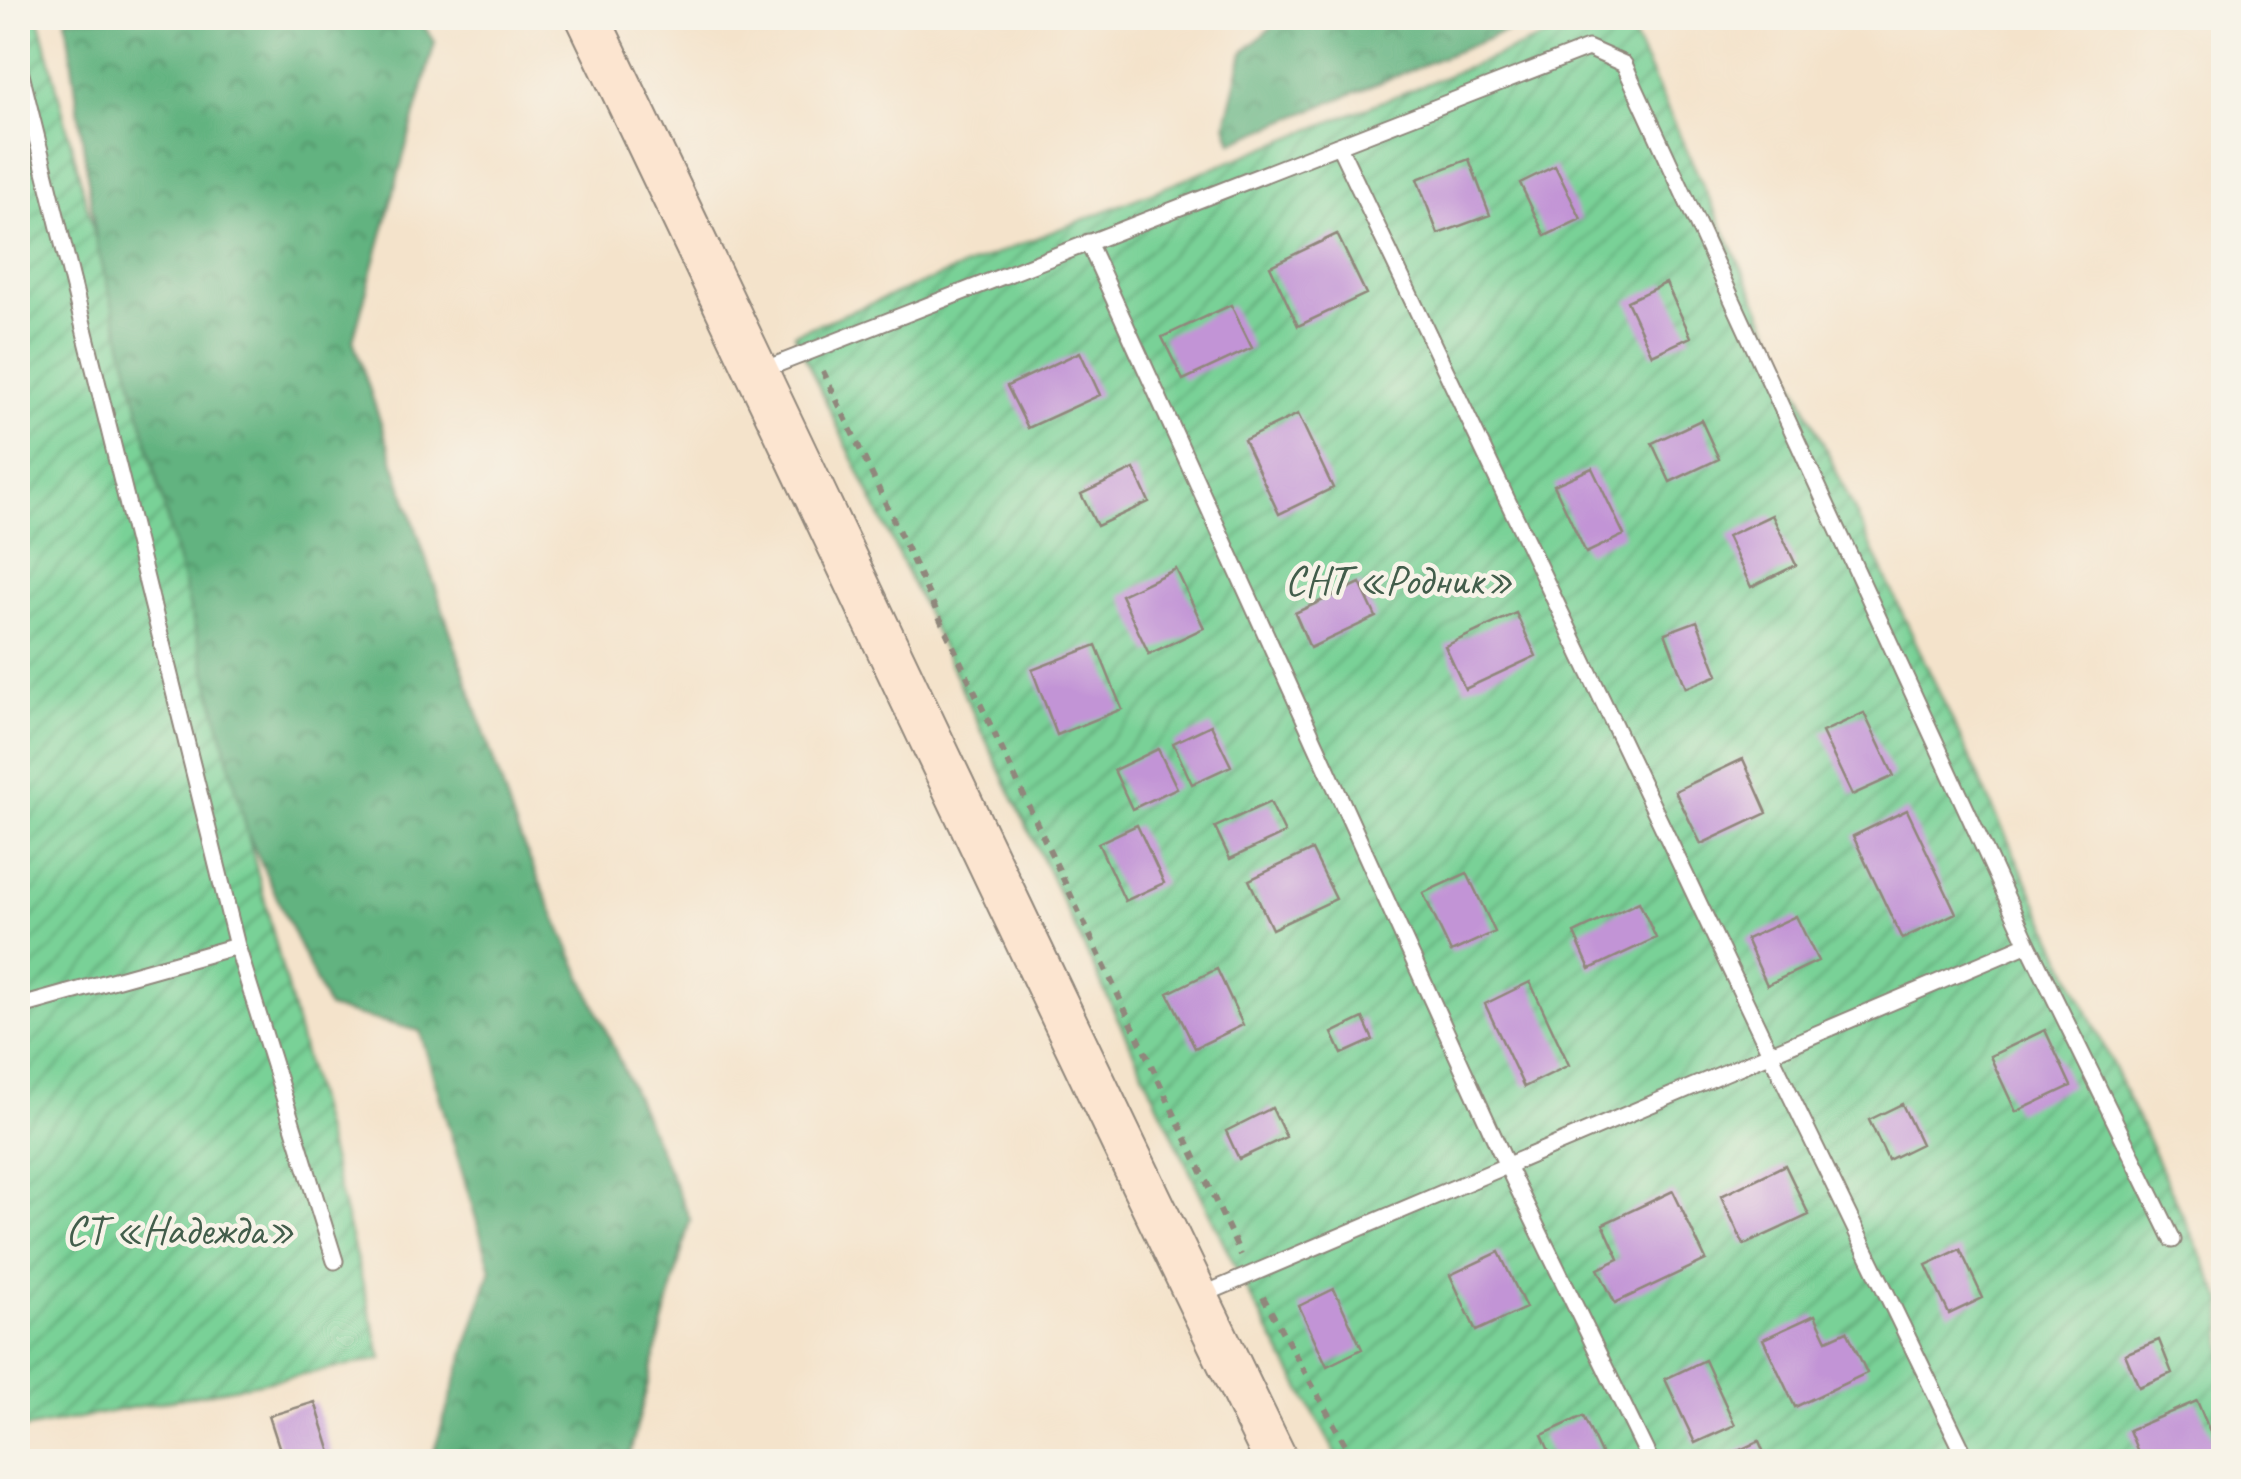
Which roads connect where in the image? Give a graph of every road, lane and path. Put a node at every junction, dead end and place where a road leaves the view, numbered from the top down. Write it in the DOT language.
graph roads {
  1 [pos="588,18"];
  2 [pos="18,62"];
  3 [pos="1339,146"];
  4 [pos="1088,242"];
  5 [pos="814,350"];
  6 [pos="758,371"];
  7 [pos="2028,944"];
  8 [pos="237,946"];
  9 [pos="18,1006"];
  10 [pos="1770,1054"];
  11 [pos="1506,1166"];
  12 [pos="2173,1240"];
  13 [pos="335,1261"];
  14 [pos="1250,1274"];
  15 [pos="1197,1297"];
  16 [pos="1277,1462"];
  17 [pos="1355,1462"];
  18 [pos="1651,1462"];
  19 [pos="1968,1462"];
  1 -- 6 [label="street"];
  2 -- 8 [label="lane"];
  3 -- 4 [label="lane"];
  3 -- 7 [label="lane"];
  3 -- 10 [label="lane"];
  4 -- 5 [label="lane"];
  4 -- 11 [label="lane"];
  5 -- 6 [label="lane"];
  5 -- 14 [label="path"];
  6 -- 15 [label="street"];
  7 -- 10 [label="lane"];
  7 -- 12 [label="lane"];
  8 -- 9 [label="lane"];
  8 -- 13 [label="lane"];
  10 -- 11 [label="lane"];
  10 -- 19 [label="lane"];
  11 -- 14 [label="lane"];
  11 -- 18 [label="lane"];
  14 -- 15 [label="lane"];
  14 -- 17 [label="path"];
  15 -- 16 [label="street"];
}
